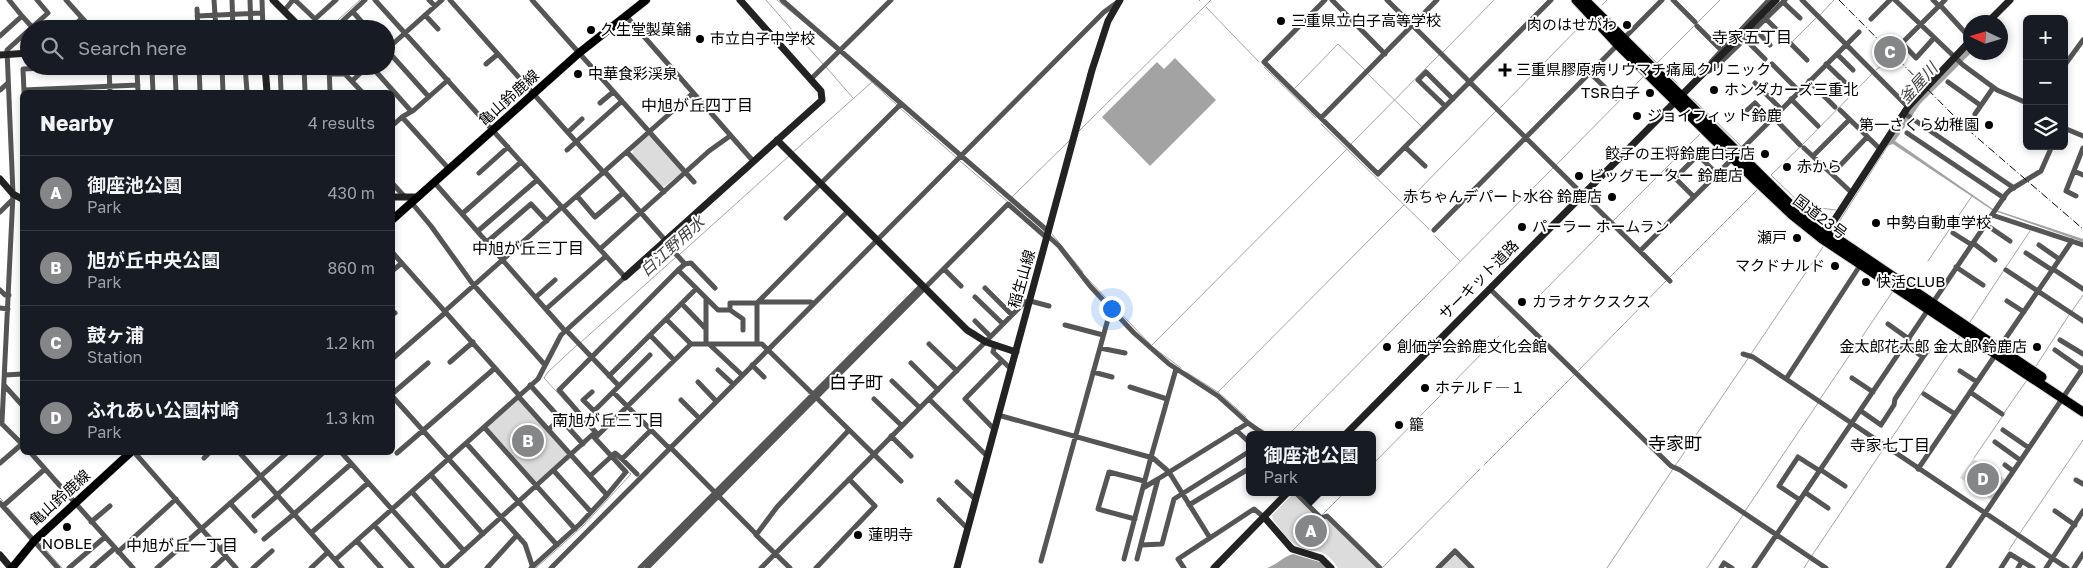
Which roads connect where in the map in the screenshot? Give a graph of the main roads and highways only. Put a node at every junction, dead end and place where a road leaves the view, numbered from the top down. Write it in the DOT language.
graph roads {
  1 [pos="1576,0"];
  2 [pos="1585,0"];
  3 [pos="640,2"];
  4 [pos="1620,41"];
  5 [pos="395,217"];
  6 [pos="1824,236"];
  7 [pos="1931,306"];
  8 [pos="2064,396"];
  9 [pos="2083,405"];
  10 [pos="2083,412"];
  11 [pos="129,455"];
  12 [pos="12,568"];
  1 -- 4 [label="highway, 国道23号"];
  2 -- 4 [label="highway, 国道23号"];
  3 -- 5 [label="main road, 亀山鈴鹿線"];
  4 -- 6 [label="highway, 国道23号"];
  6 -- 7 [label="highway, 国道23号"];
  6 -- 7 [label="highway, 国道23号"];
  7 -- 8 [label="highway, 国道23号"];
  8 -- 9 [label="highway, 国道23号"];
  8 -- 10 [label="highway, 国道23号"];
  11 -- 12 [label="main road, 亀山鈴鹿線"];
}
